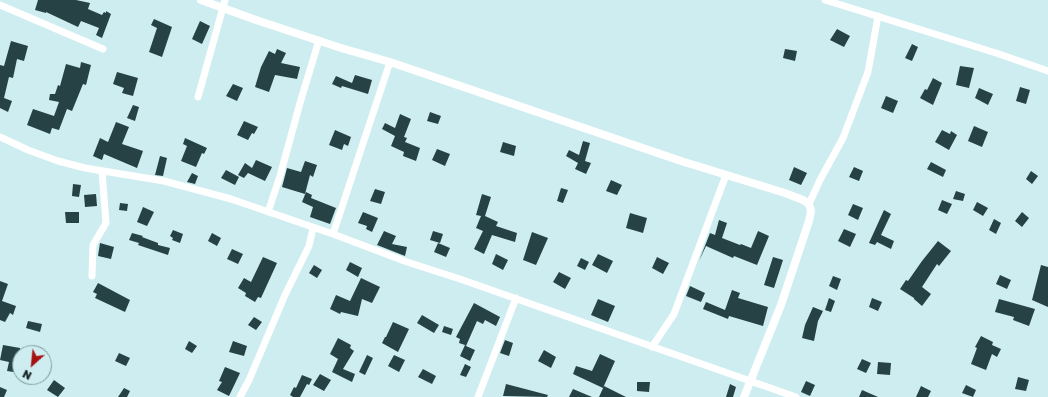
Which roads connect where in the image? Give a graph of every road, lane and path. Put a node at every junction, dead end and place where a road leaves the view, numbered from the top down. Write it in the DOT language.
graph roads {
  1 [pos="201,0"];
  2 [pos="825,0"];
  3 [pos="224,4"];
  4 [pos="0,5"];
  5 [pos="878,16"];
  6 [pos="318,40"];
  7 [pos="103,49"];
  8 [pos="390,62"];
  9 [pos="1048,71"];
  10 [pos="198,97"];
  11 [pos="0,137"];
  12 [pos="102,171"];
  13 [pos="726,175"];
  14 [pos="810,204"];
  15 [pos="268,212"];
  16 [pos="313,228"];
  17 [pos="333,234"];
  18 [pos="92,276"];
  19 [pos="516,298"];
  20 [pos="652,347"];
  21 [pos="750,381"];
  22 [pos="240,397"];
  23 [pos="478,397"];
  24 [pos="744,397"];
  25 [pos="796,397"];
  1 -- 3 [label="street"];
  2 -- 5 [label="street"];
  3 -- 6 [label="street"];
  3 -- 10 [label="street"];
  4 -- 7 [label="street"];
  5 -- 9 [label="street"];
  5 -- 14 [label="street"];
  6 -- 8 [label="street"];
  6 -- 15 [label="street"];
  8 -- 13 [label="street"];
  8 -- 17 [label="street"];
  11 -- 12 [label="street"];
  12 -- 15 [label="street"];
  12 -- 18 [label="street"];
  13 -- 14 [label="street"];
  13 -- 20 [label="street"];
  14 -- 21 [label="street"];
  15 -- 16 [label="street"];
  16 -- 17 [label="street"];
  16 -- 22 [label="street"];
  17 -- 19 [label="street"];
  19 -- 20 [label="street"];
  19 -- 23 [label="street"];
  20 -- 21 [label="street"];
  21 -- 24 [label="street"];
  21 -- 25 [label="street"];
}
